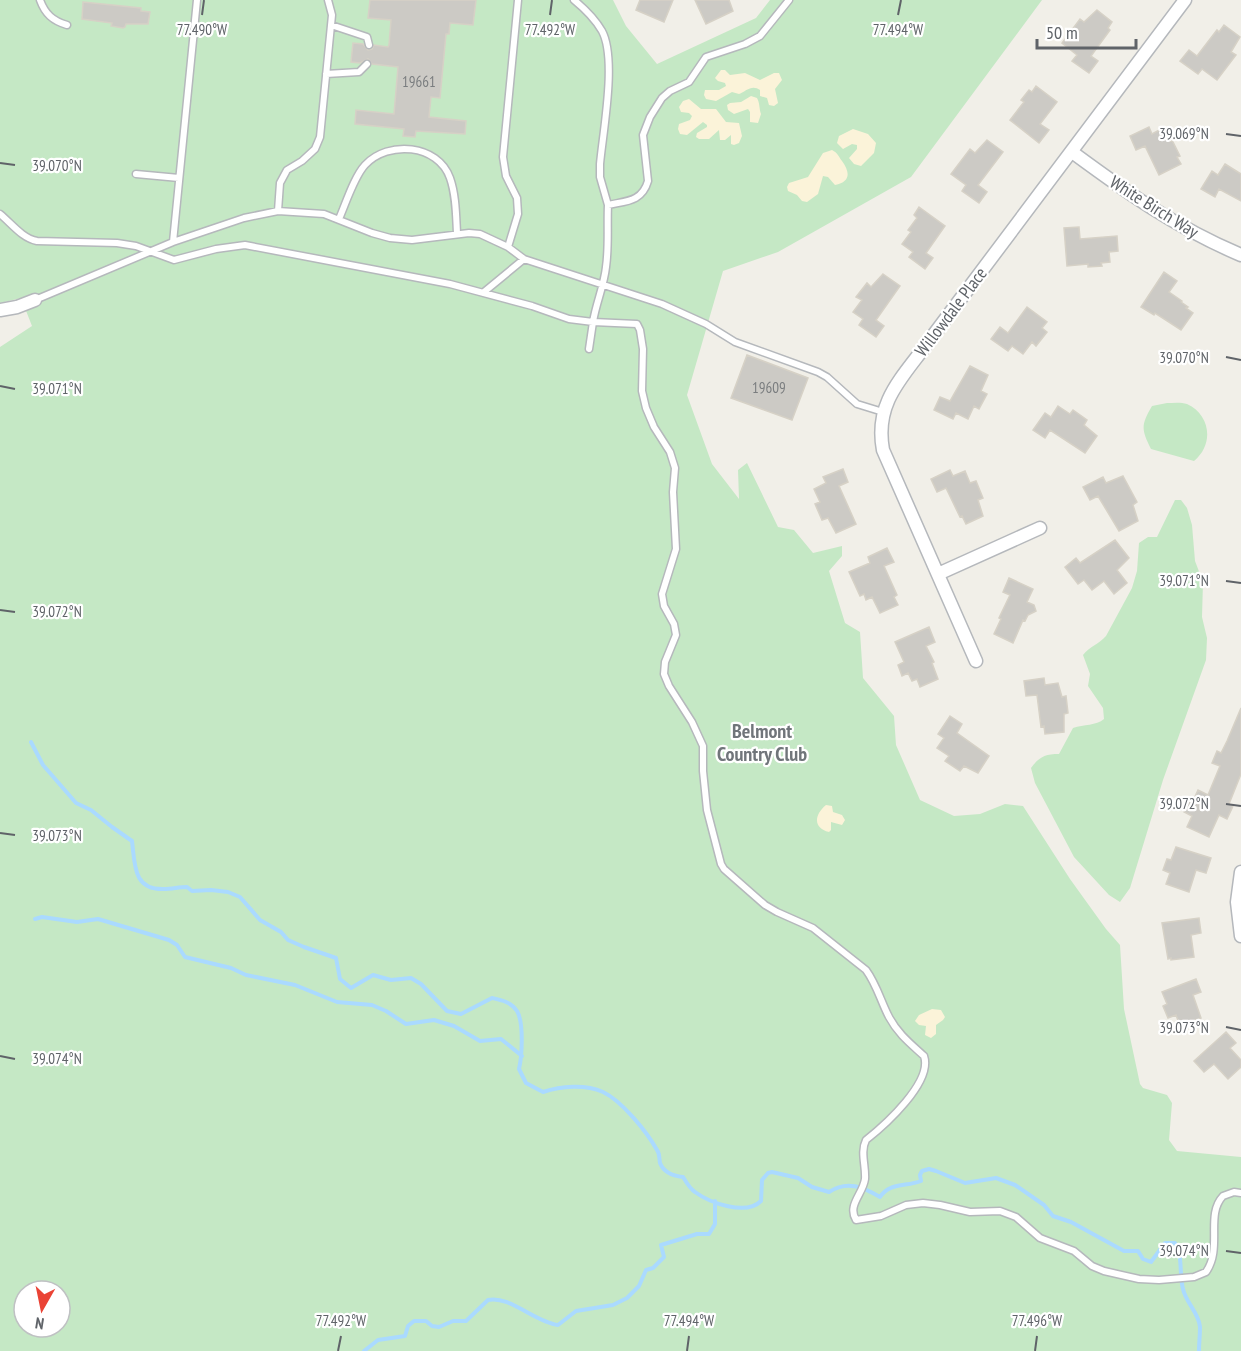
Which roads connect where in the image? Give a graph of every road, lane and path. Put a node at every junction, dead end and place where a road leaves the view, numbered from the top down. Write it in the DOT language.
graph roads {
  1 [pos="40,0"];
  2 [pos="196,0"];
  3 [pos="328,0"];
  4 [pos="518,0"];
  5 [pos="574,0"];
  6 [pos="789,0"];
  7 [pos="1185,0"];
  8 [pos="67,25"];
  9 [pos="331,25"];
  10 [pos="369,45"];
  11 [pos="367,64"];
  12 [pos="326,74"];
  13 [pos="1071,152"];
  14 [pos="136,174"];
  15 [pos="179,178"];
  16 [pos="608,205"];
  17 [pos="279,211"];
  18 [pos="0,214"];
  19 [pos="339,219"];
  20 [pos="457,233"];
  21 [pos="173,242"];
  22 [pos="508,247"];
  23 [pos="150,251"];
  24 [pos="1241,255"];
  25 [pos="524,259"];
  26 [pos="603,284"];
  27 [pos="483,292"];
  28 [pos="34,300"];
  29 [pos="0,310"];
  30 [pos="593,322"];
  31 [pos="589,349"];
  32 [pos="883,412"];
  33 [pos="1040,528"];
  34 [pos="938,574"];
  35 [pos="976,661"];
  36 [pos="1241,872"];
  37 [pos="1241,936"];
  38 [pos="1241,1193"];
  1 -- 8 [label="lane"];
  2 -- 15 [label="lane"];
  3 -- 9 [label="lane"];
  4 -- 22 [label="lane"];
  5 -- 16 [label="lane"];
  6 -- 16 [label="lane"];
  7 -- 13 [label="street, Willowdale Place"];
  9 -- 10 [label="lane"];
  9 -- 12 [label="lane"];
  11 -- 12 [label="lane"];
  12 -- 17 [label="lane"];
  13 -- 24 [label="street, White Birch Way"];
  13 -- 32 [label="street, Willowdale Place"];
  14 -- 15 [label="lane"];
  15 -- 21 [label="lane"];
  16 -- 26 [label="lane"];
  17 -- 19 [label="lane"];
  17 -- 21 [label="lane"];
  18 -- 23 [label="lane"];
  19 -- 20 [label="lane"];
  19 -- 20 [label="lane"];
  20 -- 22 [label="lane"];
  21 -- 23 [label="lane"];
  22 -- 25 [label="lane"];
  23 -- 27 [label="lane"];
  23 -- 28 [label="lane"];
  25 -- 26 [label="lane"];
  25 -- 27 [label="lane"];
  26 -- 30 [label="lane"];
  26 -- 32 [label="lane"];
  27 -- 30 [label="lane"];
  28 -- 29 [label="street"];
  30 -- 31 [label="lane"];
  30 -- 38 [label="lane"];
  32 -- 34 [label="street, Willowdale Place"];
  33 -- 34 [label="street"];
  34 -- 35 [label="street, Willowdale Place"];
  36 -- 37 [label="street"];
}
